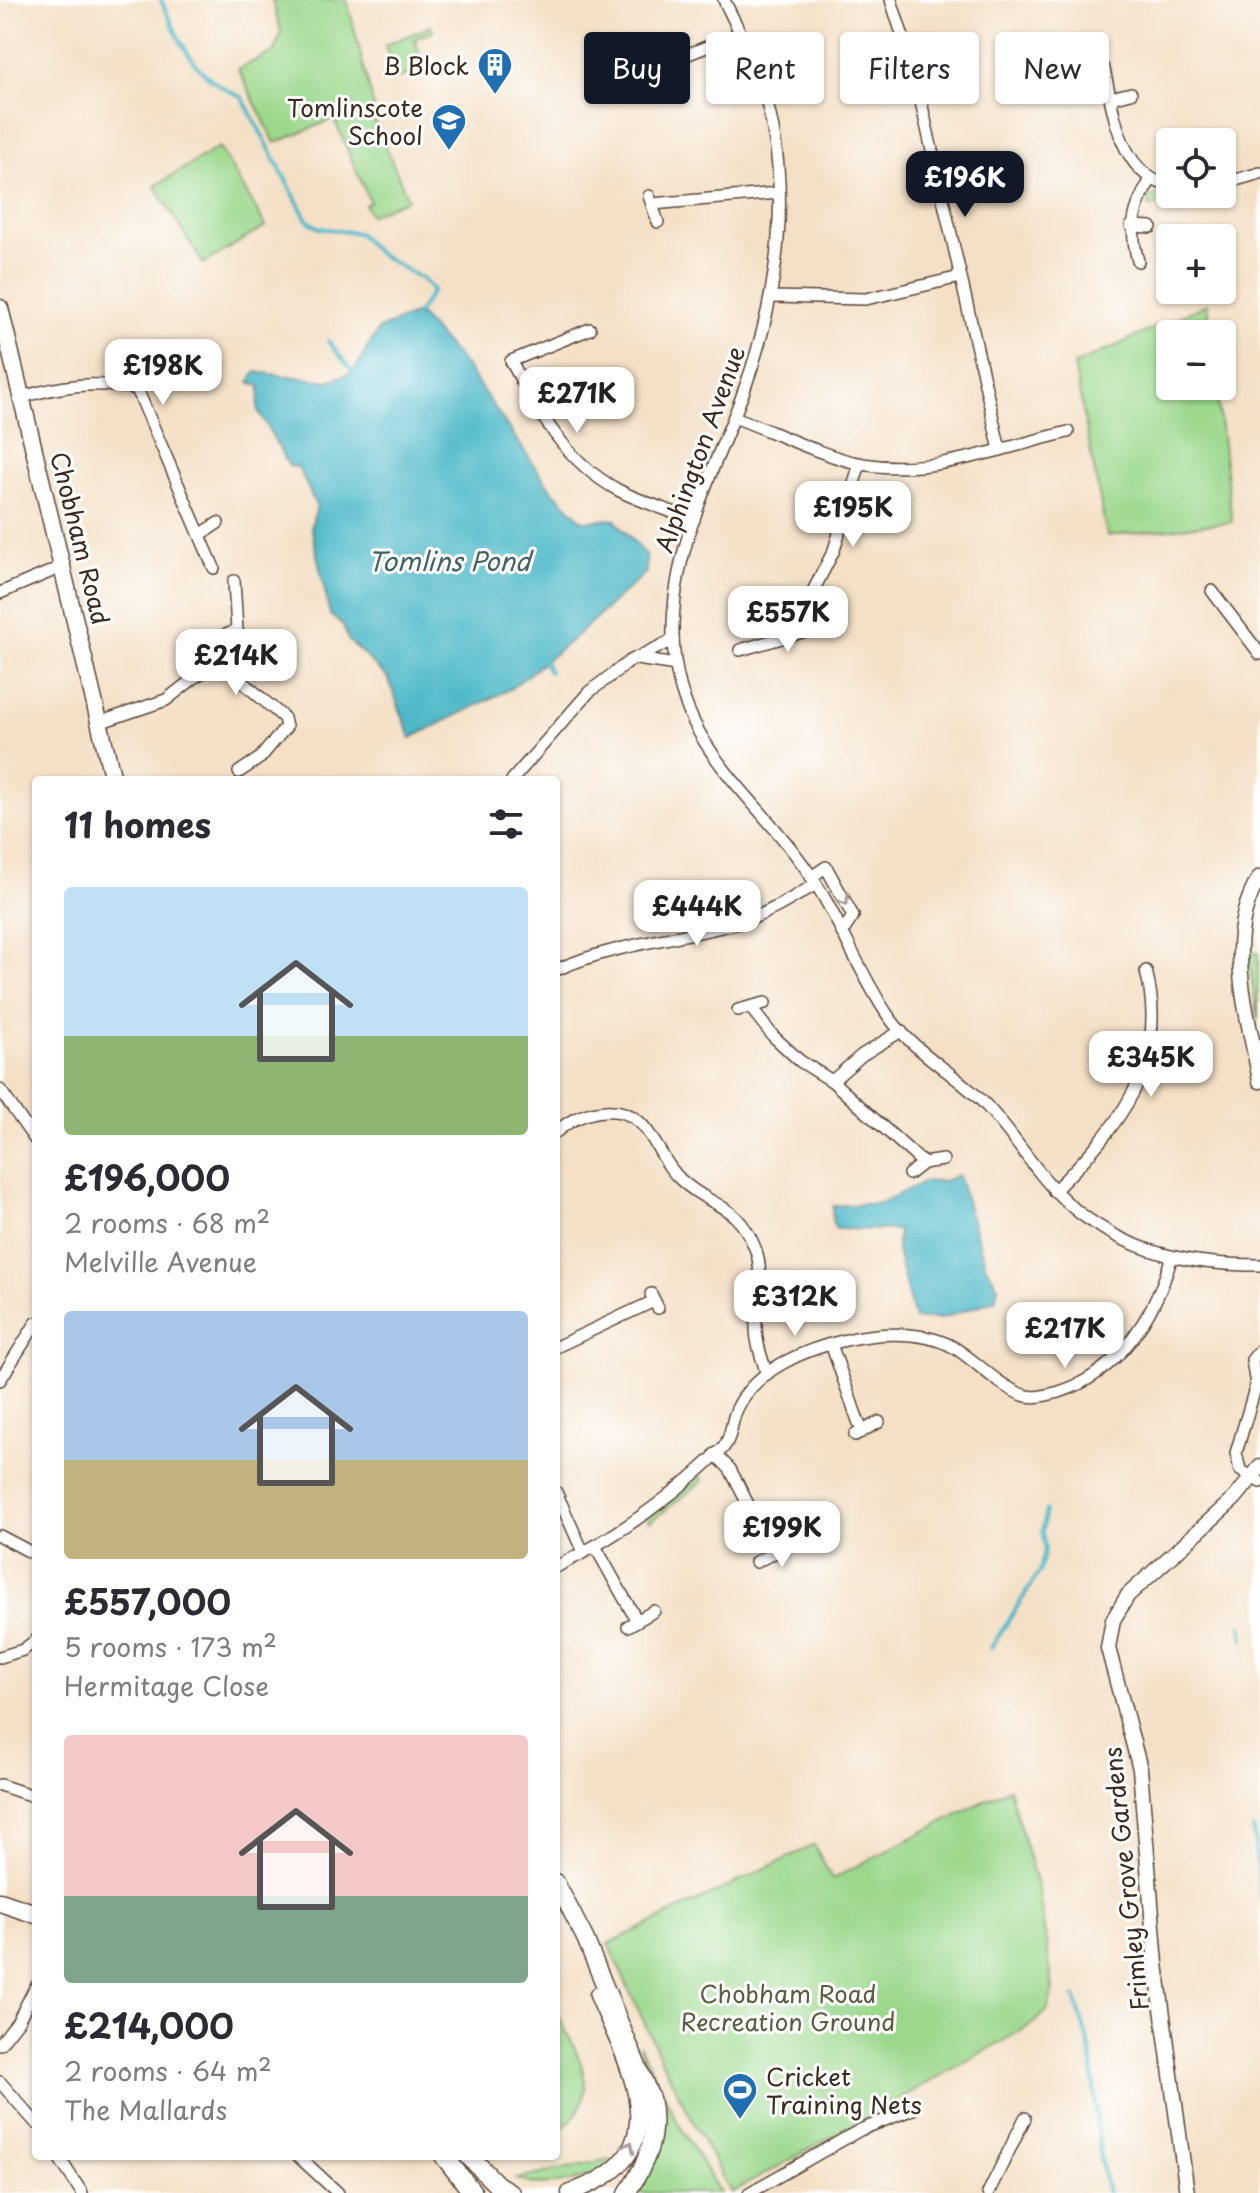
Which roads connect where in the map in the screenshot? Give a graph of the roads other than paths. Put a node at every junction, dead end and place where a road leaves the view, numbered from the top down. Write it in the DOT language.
graph roads {
  1 [pos="724,0"];
  2 [pos="891,0"];
  3 [pos="738,32"];
  4 [pos="1109,90"];
  5 [pos="1131,93"];
  6 [pos="1111,98"];
  7 [pos="765,104"];
  8 [pos="1260,173"];
  9 [pos="1151,179"];
  10 [pos="1236,180"];
  11 [pos="1156,181"];
  12 [pos="778,193"];
  13 [pos="658,222"];
  14 [pos="1131,226"];
  15 [pos="1151,227"];
  16 [pos="1138,261"];
  17 [pos="960,277"];
  18 [pos="772,297"];
  19 [pos="0,308"];
  20 [pos="590,329"];
  21 [pos="22,397"];
  22 [pos="734,417"];
  23 [pos="1068,432"];
  24 [pos="1000,450"];
  25 [pos="860,463"];
  26 [pos="694,520"];
  27 [pos="218,523"];
  28 [pos="200,535"];
  29 [pos="64,566"];
  30 [pos="214,568"];
  31 [pos="234,581"];
  32 [pos="1212,591"];
  33 [pos="0,593"];
  34 [pos="827,625"];
  35 [pos="810,630"];
  36 [pos="673,640"];
  37 [pos="740,650"];
  38 [pos="1260,654"];
  39 [pos="637,659"];
  40 [pos="676,665"];
  41 [pos="207,668"];
  42 [pos="101,722"];
  43 [pos="239,772"];
  44 [pos="112,776"];
  45 [pos="516,776"];
  46 [pos="1260,877"];
  47 [pos="814,880"];
  48 [pos="842,933"];
  49 [pos="560,968"];
  50 [pos="1146,971"];
  51 [pos="765,1003"];
  52 [pos="901,1031"];
  53 [pos="1257,1047"];
  54 [pos="832,1081"];
  55 [pos="1260,1081"];
  56 [pos="0,1090"];
  57 [pos="560,1129"];
  58 [pos="32,1135"];
  59 [pos="943,1160"];
  60 [pos="923,1163"];
  61 [pos="909,1174"];
  62 [pos="1054,1191"];
  63 [pos="1171,1259"];
  64 [pos="1260,1265"];
  65 [pos="654,1301"];
  66 [pos="32,1329"];
  67 [pos="831,1344"];
  68 [pos="560,1345"];
  69 [pos="1260,1350"];
  70 [pos="767,1374"];
  71 [pos="0,1380"];
  72 [pos="879,1422"];
  73 [pos="715,1454"];
  74 [pos="1258,1475"];
  75 [pos="560,1501"];
  76 [pos="0,1536"];
  77 [pos="791,1544"];
  78 [pos="595,1546"];
  79 [pos="583,1552"];
  80 [pos="32,1553"];
  81 [pos="773,1553"];
  82 [pos="756,1562"];
  83 [pos="560,1565"];
  84 [pos="654,1611"];
  85 [pos="32,1643"];
  86 [pos="0,1657"];
  87 [pos="0,1785"];
  88 [pos="32,1796"];
  89 [pos="560,1891"];
  90 [pos="0,1902"];
  91 [pos="32,1913"];
  92 [pos="578,1931"];
  93 [pos="32,1994"];
  94 [pos="0,2044"];
  95 [pos="0,2082"];
  96 [pos="913,2109"];
  97 [pos="32,2118"];
  98 [pos="1025,2118"];
  99 [pos="61,2160"];
  100 [pos="302,2160"];
  101 [pos="447,2160"];
  102 [pos="473,2160"];
  103 [pos="82,2193"];
  104 [pos="338,2193"];
  105 [pos="473,2193"];
  106 [pos="510,2193"];
  107 [pos="570,2193"];
  108 [pos="627,2193"];
  109 [pos="749,2193"];
  110 [pos="988,2193"];
  111 [pos="1187,2193"];
  1 -- 3 [label="street, Alphington Avenue"];
  2 -- 17 [label="street"];
  4 -- 6 [label="street"];
  5 -- 6 [label="street"];
  6 -- 9 [label="street"];
  7 -- 12 [label="street, Alphington Avenue"];
  8 -- 10 [label="street"];
  9 -- 11 [label="street"];
  9 -- 14 [label="street"];
  12 -- 13 [label="street"];
  12 -- 18 [label="street, Alphington Avenue"];
  14 -- 15 [label="street"];
  14 -- 16 [label="street"];
  17 -- 18 [label="street"];
  17 -- 24 [label="street"];
  18 -- 22 [label="street, Alphington Avenue"];
  19 -- 21 [label="main road, Chobham Road"];
  20 -- 26 [label="street"];
  21 -- 28 [label="street"];
  21 -- 29 [label="main road, Chobham Road"];
  22 -- 25 [label="street"];
  22 -- 26 [label="street, Alphington Avenue"];
  23 -- 24 [label="street"];
  24 -- 25 [label="street"];
  25 -- 35 [label="street"];
  26 -- 36 [label="street, Alphington Avenue"];
  27 -- 28 [label="street"];
  28 -- 30 [label="street"];
  29 -- 33 [label="street"];
  29 -- 42 [label="main road, Chobham Road"];
  31 -- 41 [label="street"];
  32 -- 38 [label="street"];
  34 -- 35 [label="street"];
  35 -- 37 [label="street"];
  36 -- 39 [label="street"];
  36 -- 40 [label="street, Alphington Avenue"];
  39 -- 40 [label="street"];
  39 -- 45 [label="street"];
  40 -- 47 [label="street, Alphington Avenue"];
  41 -- 42 [label="street"];
  41 -- 43 [label="street"];
  42 -- 44 [label="main road, Chobham Road"];
  46 -- 53 [label="street"];
  47 -- 48 [label="street, Alphington Avenue"];
  47 -- 48 [label="street, one-way"];
  47 -- 49 [label="street"];
  48 -- 52 [label="street, Alphington Avenue"];
  50 -- 62 [label="street"];
  51 -- 54 [label="street"];
  52 -- 54 [label="street"];
  52 -- 62 [label="street, Alphington Avenue"];
  53 -- 55 [label="street"];
  54 -- 60 [label="street"];
  56 -- 58 [label="street"];
  57 -- 70 [label="street"];
  59 -- 60 [label="street"];
  60 -- 61 [label="street"];
  62 -- 63 [label="street, Alphington Avenue"];
  63 -- 64 [label="street, Alphington Avenue"];
  63 -- 67 [label="street"];
  65 -- 68 [label="street"];
  66 -- 71 [label="street"];
  67 -- 70 [label="street"];
  67 -- 72 [label="street"];
  69 -- 74 [label="street"];
  70 -- 73 [label="street"];
  73 -- 78 [label="street"];
  73 -- 81 [label="street"];
  74 -- 111 [label="street, Frimley Grove Gardens"];
  75 -- 79 [label="street"];
  76 -- 80 [label="street"];
  77 -- 81 [label="street"];
  78 -- 79 [label="street"];
  78 -- 84 [label="street"];
  79 -- 83 [label="street"];
  81 -- 82 [label="street"];
  85 -- 86 [label="street"];
  87 -- 88 [label="street"];
  89 -- 92 [label="main road"];
  90 -- 91 [label="main road"];
  107 -- 92 [label="main road, one-way"];
  92 -- 108 [label="main road"];
  93 -- 94 [label="street"];
  95 -- 97 [label="street"];
  96 -- 109 [label="street"];
  98 -- 110 [label="street"];
  99 -- 103 [label="street"];
  100 -- 104 [label="street"];
  101 -- 105 [label="main road"];
  102 -- 106 [label="main road"];
}
